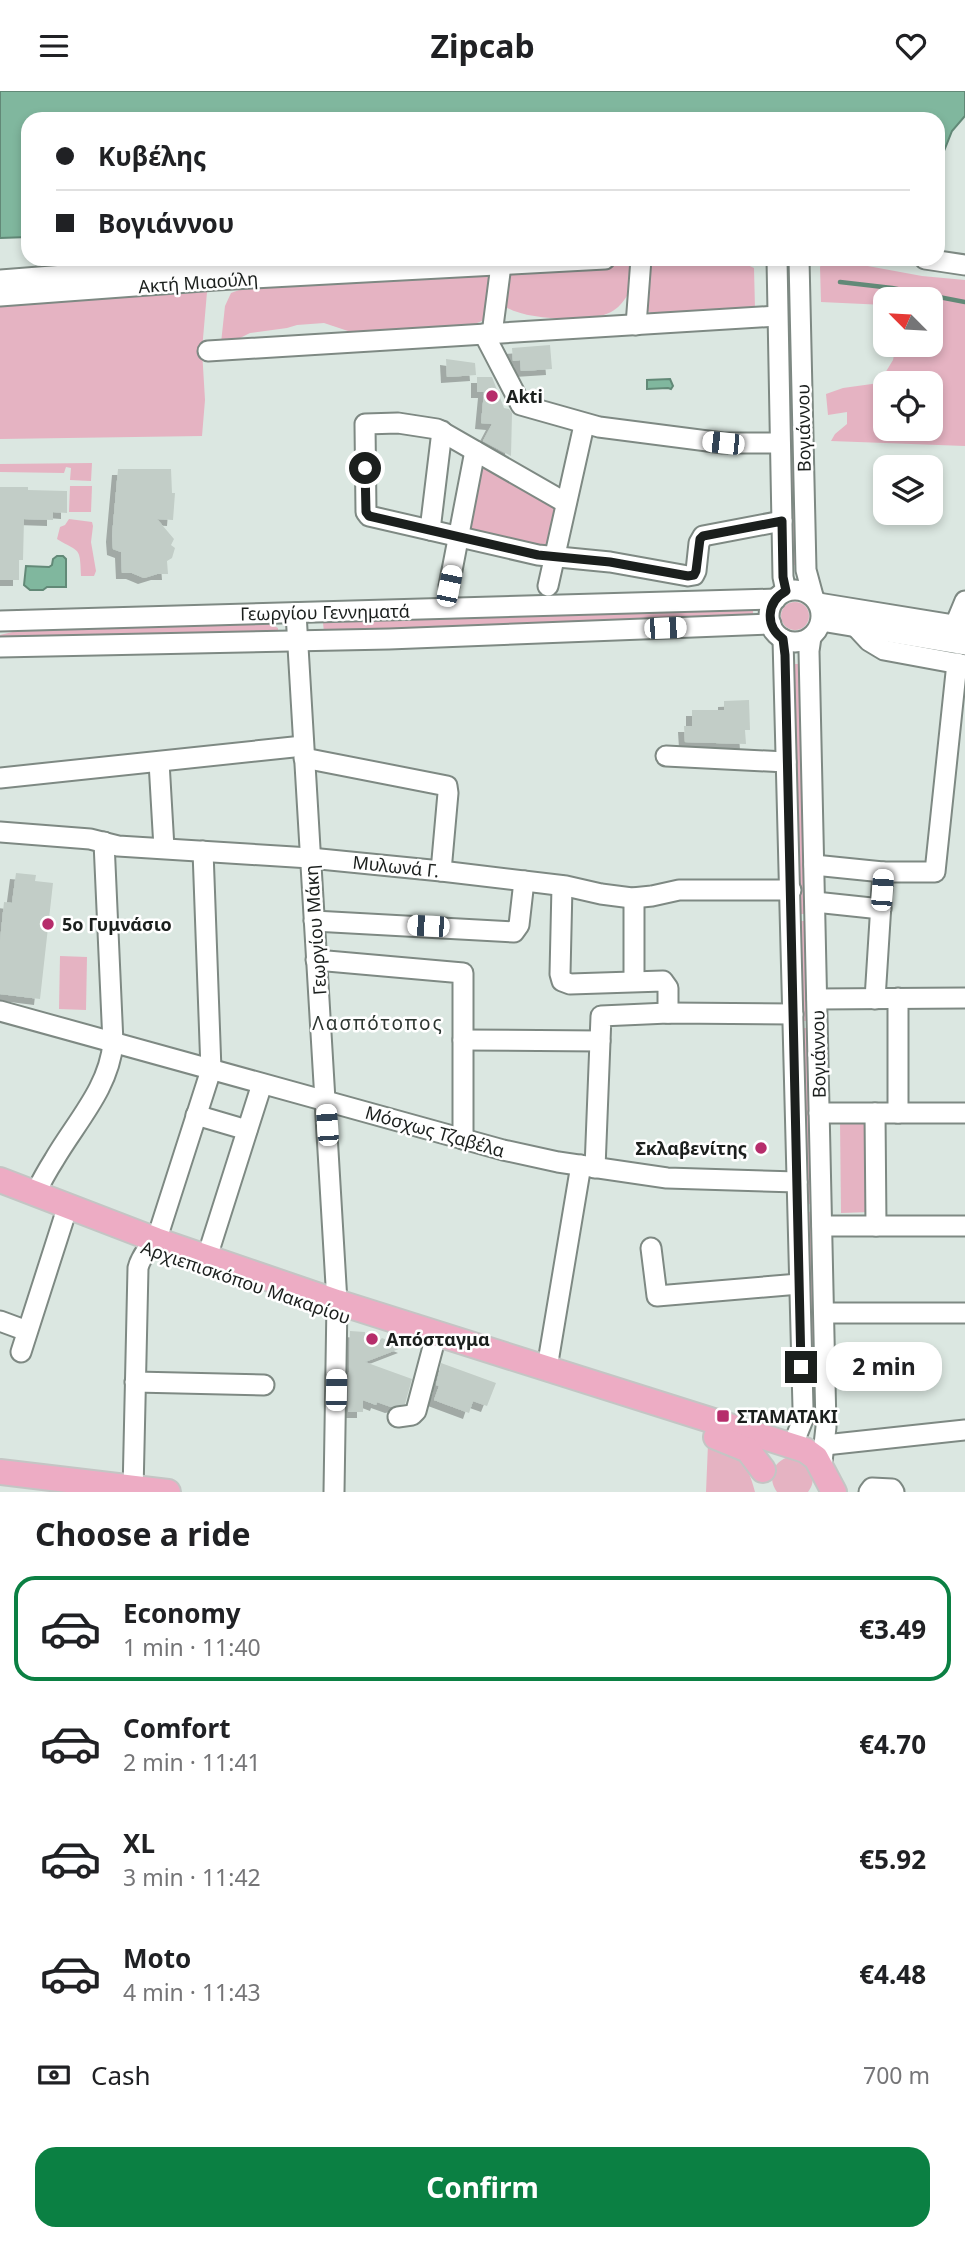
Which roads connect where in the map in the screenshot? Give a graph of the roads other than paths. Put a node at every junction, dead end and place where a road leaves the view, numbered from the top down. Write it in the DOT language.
graph roads {
  1 [pos="945,262"];
  2 [pos="965,265"];
  3 [pos="188,266"];
  4 [pos="482,266"];
  5 [pos="501,266"];
  6 [pos="640,266"];
  7 [pos="777,266"];
  8 [pos="799,266"];
  9 [pos="0,280"];
  10 [pos="0,296"];
  11 [pos="777,316"];
  12 [pos="636,325"];
  13 [pos="488,334"];
  14 [pos="208,351"];
  15 [pos="584,425"];
  16 [pos="443,431"];
  17 [pos="780,443"];
  18 [pos="475,451"];
  19 [pos="566,503"];
  20 [pos="782,521"];
  21 [pos="430,530"];
  22 [pos="460,537"];
  23 [pos="554,558"];
  24 [pos="449,586"];
  25 [pos="548,586"];
  26 [pos="781,595"];
  27 [pos="965,601"];
  28 [pos="296,613"];
  29 [pos="816,614"];
  30 [pos="0,621"];
  31 [pos="960,626"];
  32 [pos="777,631"];
  33 [pos="297,641"];
  34 [pos="0,647"];
  35 [pos="962,658"];
  36 [pos="303,752"];
  37 [pos="666,756"];
  38 [pos="159,762"];
  39 [pos="786,762"];
  40 [pos="0,778"];
  41 [pos="0,832"];
  42 [pos="104,842"];
  43 [pos="164,848"];
  44 [pos="202,851"];
  45 [pos="310,858"];
  46 [pos="814,866"];
  47 [pos="441,871"];
  48 [pos="883,872"];
  49 [pos="524,881"];
  50 [pos="562,886"];
  51 [pos="790,890"];
  52 [pos="634,898"];
  53 [pos="815,902"];
  54 [pos="881,909"];
  55 [pos="314,921"];
  56 [pos="316,960"];
  57 [pos="634,981"];
  58 [pos="898,998"];
  59 [pos="965,998"];
  60 [pos="817,999"];
  61 [pos="875,999"];
  62 [pos="0,1011"];
  63 [pos="668,1013"];
  64 [pos="793,1014"];
  65 [pos="463,1040"];
  66 [pos="600,1041"];
  67 [pos="113,1043"];
  68 [pos="211,1070"];
  69 [pos="262,1084"];
  70 [pos="325,1100"];
  71 [pos="819,1113"];
  72 [pos="876,1113"];
  73 [pos="898,1113"];
  74 [pos="965,1114"];
  75 [pos="196,1115"];
  76 [pos="247,1130"];
  77 [pos="463,1139"];
  78 [pos="588,1167"];
  79 [pos="0,1180"];
  80 [pos="797,1182"];
  81 [pos="0,1193"];
  82 [pos="36,1194"];
  83 [pos="64,1218"];
  84 [pos="822,1226"];
  85 [pos="876,1226"];
  86 [pos="965,1226"];
  87 [pos="152,1244"];
  88 [pos="651,1248"];
  89 [pos="207,1258"];
  90 [pos="799,1284"];
  91 [pos="337,1308"];
  92 [pos="824,1313"];
  93 [pos="965,1313"];
  94 [pos="0,1321"];
  95 [pos="27,1331"];
  96 [pos="433,1347"];
  97 [pos="21,1352"];
  98 [pos="547,1368"];
  99 [pos="135,1382"];
  100 [pos="264,1385"];
  101 [pos="398,1417"];
  102 [pos="965,1430"];
  103 [pos="825,1445"];
  104 [pos="792,1447"];
  105 [pos="12,1479"];
  106 [pos="764,1481"];
  107 [pos="820,1481"];
  108 [pos="133,1490"];
  109 [pos="168,1492"];
  110 [pos="334,1492"];
  111 [pos="834,1492"];
  112 [pos="869,1492"];
  113 [pos="894,1492"];
  1 -- 2 [label="street"];
  3 -- 9 [label="street, Ακτή Μιαούλη"];
  4 -- 10 [label="street, Ακτή Μιαούλη"];
  5 -- 13 [label="street"];
  6 -- 12 [label="street"];
  7 -- 11 [label="street, Βογιάννου"];
  8 -- 29 [label="street, Βογιάννου"];
  11 -- 12 [label="street"];
  11 -- 17 [label="street, Βογιάννου"];
  12 -- 13 [label="street"];
  13 -- 14 [label="street"];
  13 -- 15 [label="street"];
  15 -- 17 [label="street"];
  15 -- 19 [label="street"];
  16 -- 18 [label="street"];
  16 -- 21 [label="street"];
  16 -- 21 [label="street"];
  17 -- 20 [label="street, Βογιάννου"];
  18 -- 19 [label="street"];
  18 -- 22 [label="street"];
  19 -- 23 [label="street"];
  20 -- 23 [label="street"];
  20 -- 26 [label="street, Βογιάννου"];
  21 -- 22 [label="street"];
  22 -- 23 [label="street"];
  22 -- 24 [label="street"];
  23 -- 25 [label="street"];
  26 -- 28 [label="street, Γεωργίου Γεννηματά"];
  26 -- 29 [label="street"];
  26 -- 32 [label="street, Βογιάννου"];
  27 -- 31 [label="street"];
  28 -- 30 [label="street, Γεωργίου Γεννηματά"];
  28 -- 33 [label="street, Γεωργίου Μάκη"];
  29 -- 31 [label="street"];
  29 -- 32 [label="street"];
  29 -- 35 [label="street"];
  29 -- 46 [label="street, Βογιάννου"];
  32 -- 33 [label="street, Γεωργίου Γεννηματά"];
  32 -- 39 [label="street, Βογιάννου"];
  33 -- 34 [label="street, Γεωργίου Γεννηματά"];
  33 -- 36 [label="street, Γεωργίου Μάκη"];
  35 -- 48 [label="street"];
  36 -- 38 [label="street"];
  36 -- 45 [label="street, Γεωργίου Μάκη"];
  36 -- 47 [label="street"];
  37 -- 39 [label="street"];
  38 -- 40 [label="street"];
  38 -- 43 [label="street"];
  39 -- 51 [label="street, Βογιάννου"];
  41 -- 42 [label="street, Μυλωνά Γ."];
  42 -- 43 [label="street, Μυλωνά Γ."];
  42 -- 67 [label="street"];
  43 -- 44 [label="street, Μυλωνά Γ."];
  44 -- 45 [label="street, Μυλωνά Γ."];
  44 -- 68 [label="street"];
  45 -- 47 [label="street, Μυλωνά Γ."];
  45 -- 55 [label="street, Γεωργίου Μάκη"];
  46 -- 48 [label="street"];
  46 -- 53 [label="street, Βογιάννου"];
  47 -- 49 [label="street, Μυλωνά Γ."];
  48 -- 54 [label="street"];
  49 -- 50 [label="street, Μυλωνά Γ."];
  49 -- 55 [label="street"];
  50 -- 52 [label="street, Μυλωνά Γ."];
  50 -- 57 [label="street"];
  51 -- 52 [label="street, Μυλωνά Γ."];
  51 -- 64 [label="street, Βογιάννου"];
  52 -- 57 [label="street"];
  53 -- 54 [label="street"];
  53 -- 60 [label="street, Βογιάννου"];
  54 -- 61 [label="street"];
  55 -- 56 [label="street, Γεωργίου Μάκη"];
  56 -- 65 [label="street"];
  56 -- 70 [label="street, Γεωργίου Μάκη"];
  57 -- 63 [label="street"];
  58 -- 59 [label="street"];
  58 -- 61 [label="street"];
  58 -- 73 [label="street"];
  60 -- 61 [label="street"];
  60 -- 71 [label="street, Βογιάννου"];
  62 -- 67 [label="street, Μόσχως Τζαβέλα"];
  63 -- 64 [label="street"];
  63 -- 66 [label="street"];
  64 -- 80 [label="street, Βογιάννου"];
  65 -- 66 [label="street"];
  65 -- 77 [label="street"];
  66 -- 78 [label="street"];
  67 -- 68 [label="street, Μόσχως Τζαβέλα"];
  67 -- 82 [label="street"];
  68 -- 69 [label="street, Μόσχως Τζαβέλα"];
  68 -- 75 [label="street"];
  69 -- 70 [label="street, Μόσχως Τζαβέλα"];
  69 -- 76 [label="street"];
  70 -- 77 [label="street, Μόσχως Τζαβέλα"];
  70 -- 91 [label="street, Γεωργίου Μάκη"];
  71 -- 72 [label="street"];
  71 -- 84 [label="street, Βογιάννου"];
  72 -- 73 [label="street"];
  72 -- 85 [label="street"];
  73 -- 74 [label="street"];
  75 -- 76 [label="street"];
  75 -- 87 [label="street"];
  76 -- 89 [label="street"];
  77 -- 78 [label="street, Μόσχως Τζαβέλα"];
  78 -- 80 [label="street, Μόσχως Τζαβέλα"];
  78 -- 98 [label="street"];
  79 -- 82 [label="main road"];
  80 -- 90 [label="street, Βογιάννου"];
  81 -- 83 [label="main road, Αρχιεπισκόπου Μακαρίου"];
  82 -- 87 [label="main road"];
  83 -- 87 [label="main road, Αρχιεπισκόπου Μακαρίου"];
  83 -- 95 [label="street"];
  84 -- 85 [label="street"];
  84 -- 92 [label="street, Βογιάννου"];
  85 -- 86 [label="street"];
  87 -- 89 [label="main road"];
  87 -- 91 [label="main road, Αρχιεπισκόπου Μακαρίου"];
  87 -- 99 [label="street"];
  88 -- 90 [label="street"];
  89 -- 91 [label="main road"];
  90 -- 104 [label="street, Βογιάννου"];
  91 -- 96 [label="main road, Αρχιεπισκόπου Μακαρίου"];
  91 -- 98 [label="main road"];
  91 -- 110 [label="street, Γεωργίου Μάκη"];
  92 -- 93 [label="street"];
  92 -- 103 [label="street, Βογιάννου"];
  94 -- 95 [label="street"];
  95 -- 97 [label="street"];
  96 -- 101 [label="street"];
  96 -- 106 [label="main road, Αρχιεπισκόπου Μακαρίου"];
  98 -- 104 [label="main road"];
  99 -- 100 [label="street"];
  99 -- 108 [label="street"];
  102 -- 103 [label="street"];
  103 -- 107 [label="street, Βογιάννου"];
  104 -- 106 [label="main road"];
  104 -- 107 [label="main road"];
  105 -- 108 [label="main road"];
  107 -- 111 [label="main road"];
  108 -- 109 [label="main road"];
  112 -- 113 [label="street"];
}
